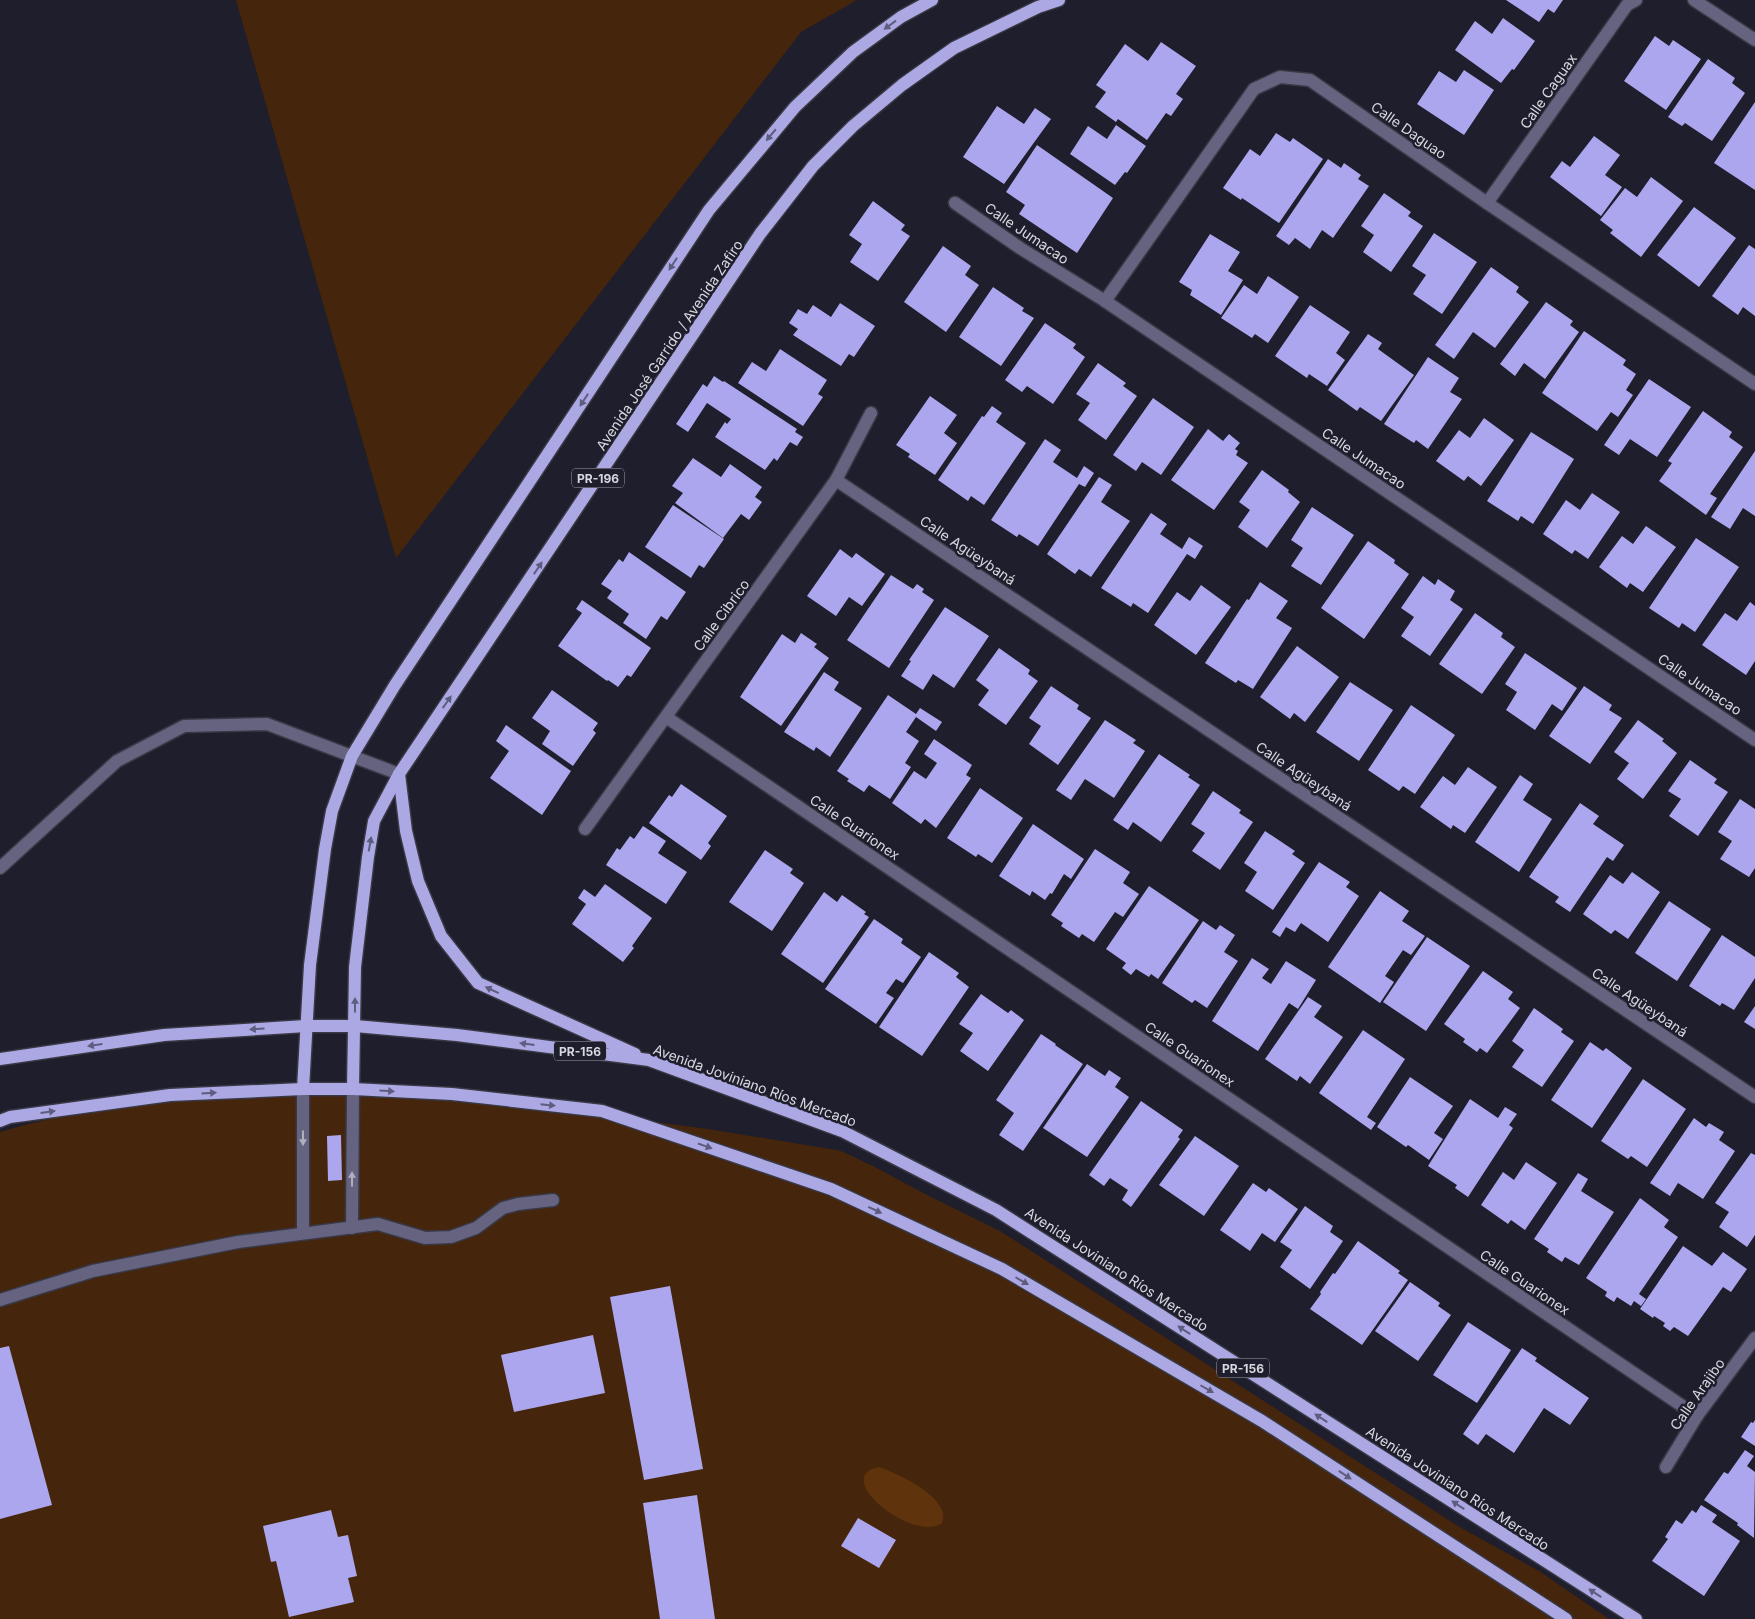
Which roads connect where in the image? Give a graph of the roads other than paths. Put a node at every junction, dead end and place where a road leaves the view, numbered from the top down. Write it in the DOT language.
graph roads {
  1 [pos="932,0"];
  2 [pos="1059,0"];
  3 [pos="1636,0"];
  4 [pos="1694,0"];
  5 [pos="1755,40"];
  6 [pos="955,202"];
  7 [pos="1487,203"];
  8 [pos="1104,301"];
  9 [pos="1755,384"];
  10 [pos="872,414"];
  11 [pos="836,480"];
  12 [pos="666,717"];
  13 [pos="1755,740"];
  14 [pos="352,756"];
  15 [pos="399,774"];
  16 [pos="585,828"];
  17 [pos="0,868"];
  18 [pos="306,1026"];
  19 [pos="355,1026"];
  20 [pos="0,1059"];
  21 [pos="649,1060"];
  22 [pos="303,1089"];
  23 [pos="353,1089"];
  24 [pos="1755,1097"];
  25 [pos="0,1121"];
  26 [pos="554,1200"];
  27 [pos="352,1228"];
  28 [pos="303,1233"];
  29 [pos="0,1300"];
  30 [pos="1755,1338"];
  31 [pos="1697,1416"];
  32 [pos="1666,1468"];
  33 [pos="1566,1619"];
  34 [pos="1636,1619"];
  1 -- 14 [label="main road, one-way"];
  15 -- 2 [label="main road, Avenida José Garrido / Avenida Zafiro / PR-196, one-way"];
  3 -- 7 [label="street, Calle Caguax"];
  4 -- 5 [label="street"];
  6 -- 8 [label="street, Calle Jumacao"];
  7 -- 8 [label="street, Calle Daguao"];
  7 -- 9 [label="street, Calle Daguao"];
  8 -- 13 [label="street, Calle Jumacao"];
  10 -- 11 [label="street, Calle Cibrico"];
  11 -- 12 [label="street, Calle Cibrico"];
  11 -- 24 [label="street, Calle Agüeybaná"];
  12 -- 16 [label="street, Calle Cibrico"];
  12 -- 31 [label="street, Calle Guarionex"];
  14 -- 15 [label="street"];
  14 -- 17 [label="street"];
  14 -- 18 [label="main road"];
  19 -- 15 [label="main road, Avenida José Garrido / Avenida Zafiro / PR-196, one-way"];
  21 -- 15 [label="main road, one-way"];
  18 -- 19 [label="main road, Avenida Joviniano Ríos Mercado / PR-156"];
  18 -- 20 [label="main road, Avenida Joviniano Ríos Mercado / PR-156, one-way"];
  18 -- 22 [label="main road"];
  21 -- 19 [label="main road, Avenida Joviniano Ríos Mercado / PR-156, one-way"];
  19 -- 23 [label="main road, Avenida José Garrido / Avenida Zafiro / PR-196"];
  34 -- 21 [label="main road, Avenida Joviniano Ríos Mercado / PR-156, one-way"];
  22 -- 23 [label="main road, PR-156"];
  25 -- 22 [label="main road, PR-156, one-way"];
  22 -- 28 [label="street, one-way"];
  27 -- 23 [label="street, one-way"];
  23 -- 33 [label="main road, PR-156, one-way"];
  26 -- 27 [label="street"];
  27 -- 28 [label="street"];
  28 -- 29 [label="street"];
  30 -- 31 [label="street, Calle Arajibo"];
  31 -- 32 [label="street, Calle Arajibo"];
}
